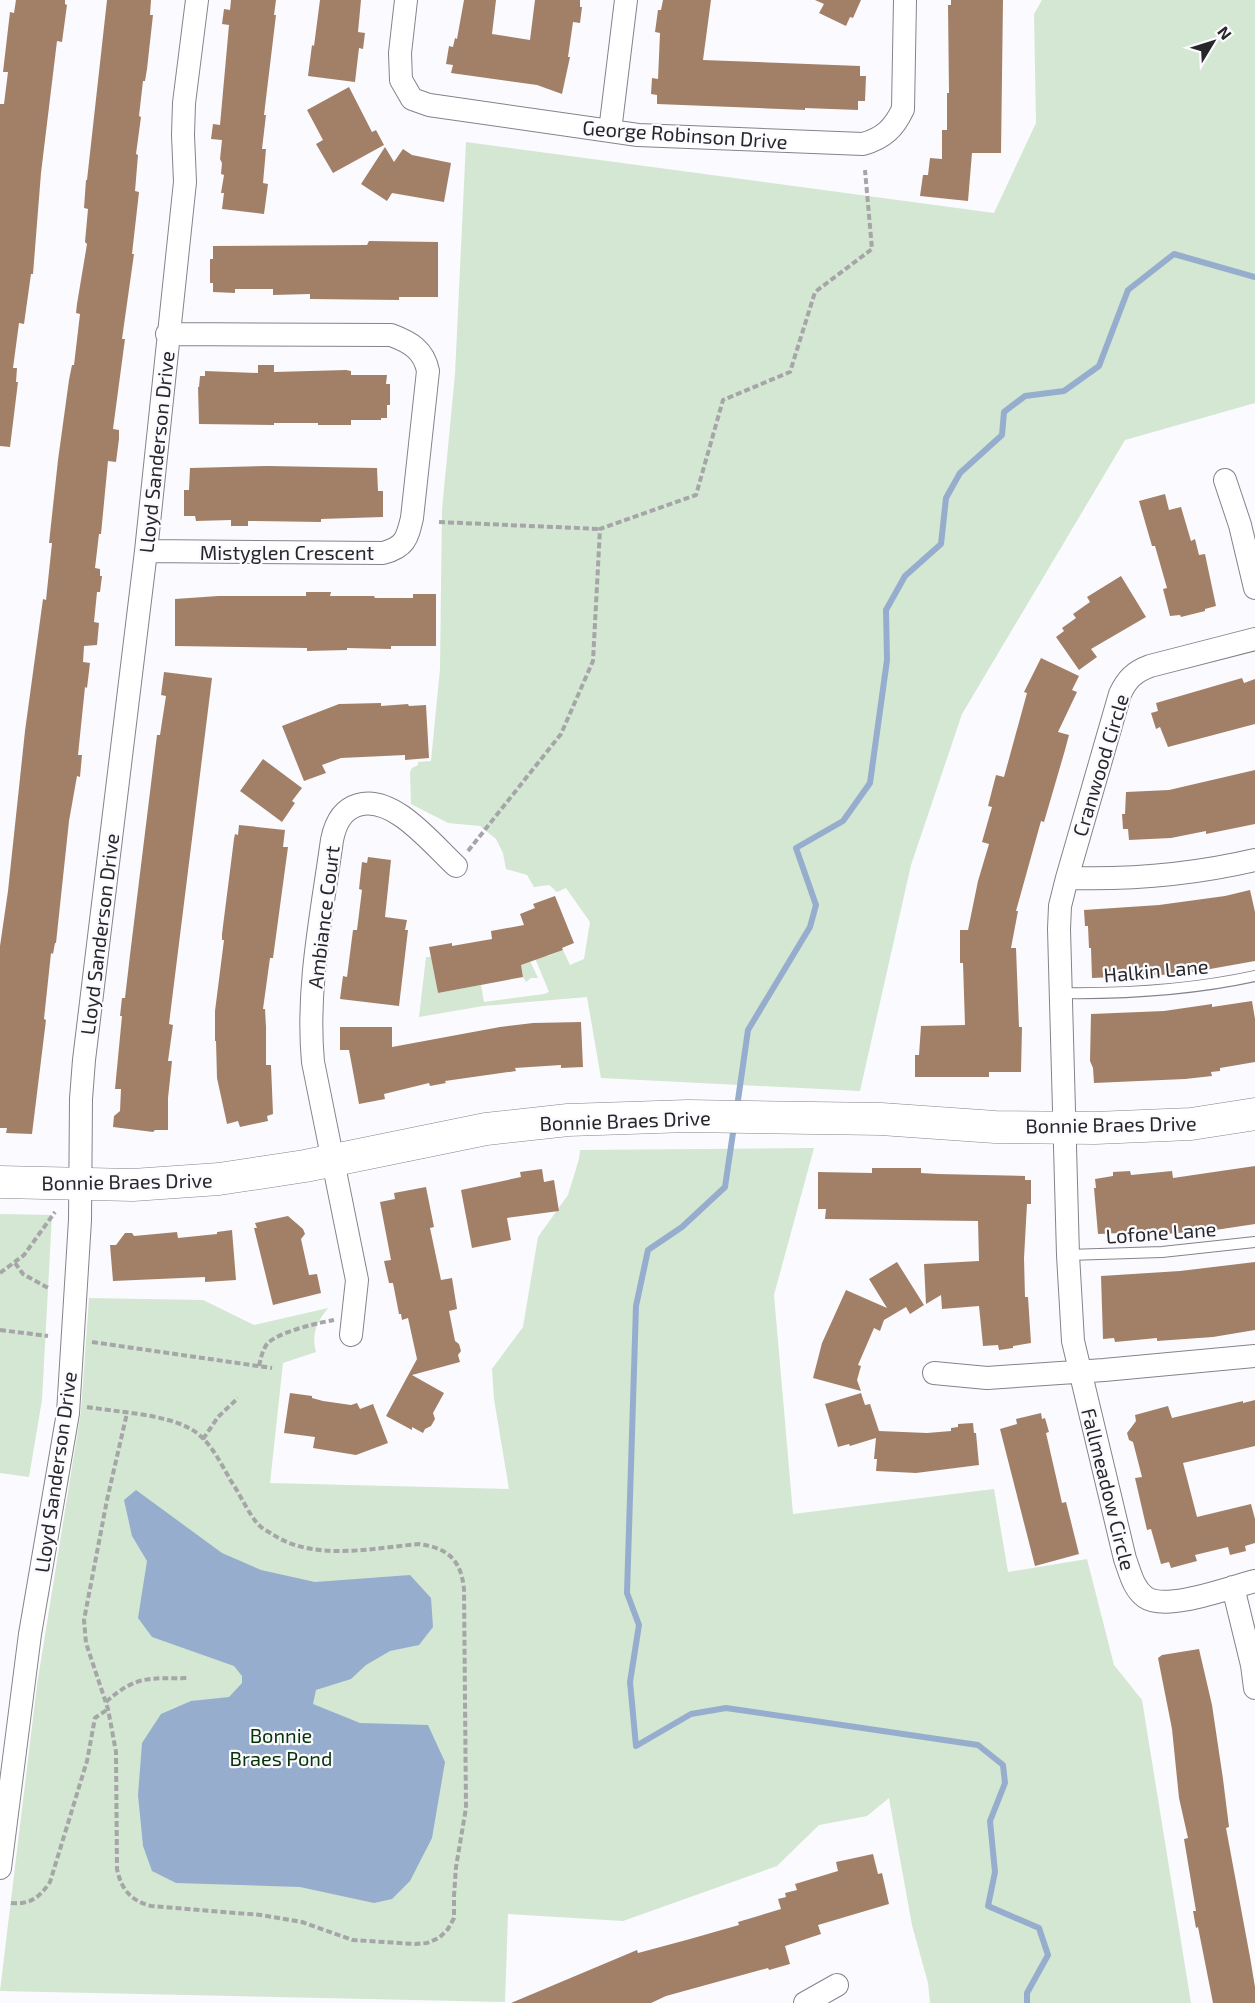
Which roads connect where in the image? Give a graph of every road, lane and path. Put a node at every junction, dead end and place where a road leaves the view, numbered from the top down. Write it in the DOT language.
graph roads {
  1 [pos="197,0"];
  2 [pos="406,0"];
  3 [pos="626,0"];
  4 [pos="906,0"];
  5 [pos="610,131"];
  6 [pos="866,170"];
  7 [pos="167,334"];
  8 [pos="1225,480"];
  9 [pos="439,522"];
  10 [pos="600,530"];
  11 [pos="146,551"];
  12 [pos="1255,588"];
  13 [pos="1255,639"];
  14 [pos="1255,860"];
  15 [pos="456,866"];
  16 [pos="1068,878"];
  17 [pos="1255,976"];
  18 [pos="1060,993"];
  19 [pos="1255,1114"];
  20 [pos="1064,1128"];
  21 [pos="333,1160"];
  22 [pos="0,1182"];
  23 [pos="81,1184"];
  24 [pos="55,1212"];
  25 [pos="1255,1242"];
  26 [pos="1068,1255"];
  27 [pos="15,1263"];
  28 [pos="0,1273"];
  29 [pos="50,1289"];
  30 [pos="352,1326"];
  31 [pos="0,1330"];
  32 [pos="48,1336"];
  33 [pos="89,1342"];
  34 [pos="1255,1356"];
  35 [pos="259,1366"];
  36 [pos="272,1368"];
  37 [pos="1080,1371"];
  38 [pos="934,1373"];
  39 [pos="238,1398"];
  40 [pos="69,1404"];
  41 [pos="127,1413"];
  42 [pos="203,1438"];
  43 [pos="1244,1584"];
  44 [pos="189,1678"];
  45 [pos="1255,1688"];
  46 [pos="106,1702"];
  47 [pos="108,1709"];
  48 [pos="0,1868"];
  49 [pos="11,1903"];
  50 [pos="837,1985"];
  51 [pos="805,2003"];
  1 -- 7 [label="street, Lloyd Sanderson Drive"];
  2 -- 5 [label="street, George Robinson Drive"];
  3 -- 5 [label="street"];
  4 -- 5 [label="street, George Robinson Drive"];
  6 -- 10 [label="path"];
  7 -- 11 [label="street, Lloyd Sanderson Drive"];
  7 -- 11 [label="street, Mistyglen Crescent"];
  8 -- 12 [label="street"];
  9 -- 10 [label="path"];
  10 -- 15 [label="path"];
  11 -- 23 [label="street, Lloyd Sanderson Drive"];
  13 -- 16 [label="street, Cranwood Circle"];
  14 -- 16 [label="street"];
  15 -- 21 [label="street, Ambiance Court"];
  16 -- 18 [label="street, Cranwood Circle"];
  17 -- 18 [label="lane, Halkin Lane"];
  18 -- 20 [label="street, Cranwood Circle"];
  19 -- 20 [label="street, Bonnie Braes Drive"];
  20 -- 21 [label="street, Bonnie Braes Drive"];
  20 -- 26 [label="street, Fallmeadow Circle"];
  21 -- 23 [label="street, Bonnie Braes Drive"];
  21 -- 30 [label="street, Ambiance Court"];
  22 -- 23 [label="street, Bonnie Braes Drive"];
  23 -- 40 [label="street, Lloyd Sanderson Drive"];
  24 -- 27 [label="path"];
  25 -- 26 [label="lane, Lofone Lane"];
  26 -- 37 [label="street, Fallmeadow Circle"];
  27 -- 28 [label="path"];
  27 -- 29 [label="path"];
  30 -- 35 [label="path"];
  31 -- 32 [label="path"];
  33 -- 35 [label="path"];
  34 -- 37 [label="street"];
  35 -- 36 [label="path"];
  37 -- 38 [label="street"];
  37 -- 43 [label="street, Fallmeadow Circle"];
  39 -- 42 [label="path"];
  40 -- 41 [label="path"];
  40 -- 48 [label="street, Lloyd Sanderson Drive"];
  41 -- 42 [label="path"];
  41 -- 46 [label="path"];
  42 -- 47 [label="path"];
  43 -- 45 [label="street"];
  44 -- 46 [label="path"];
  46 -- 47 [label="path"];
  47 -- 49 [label="path"];
  50 -- 51 [label="street"];
}
